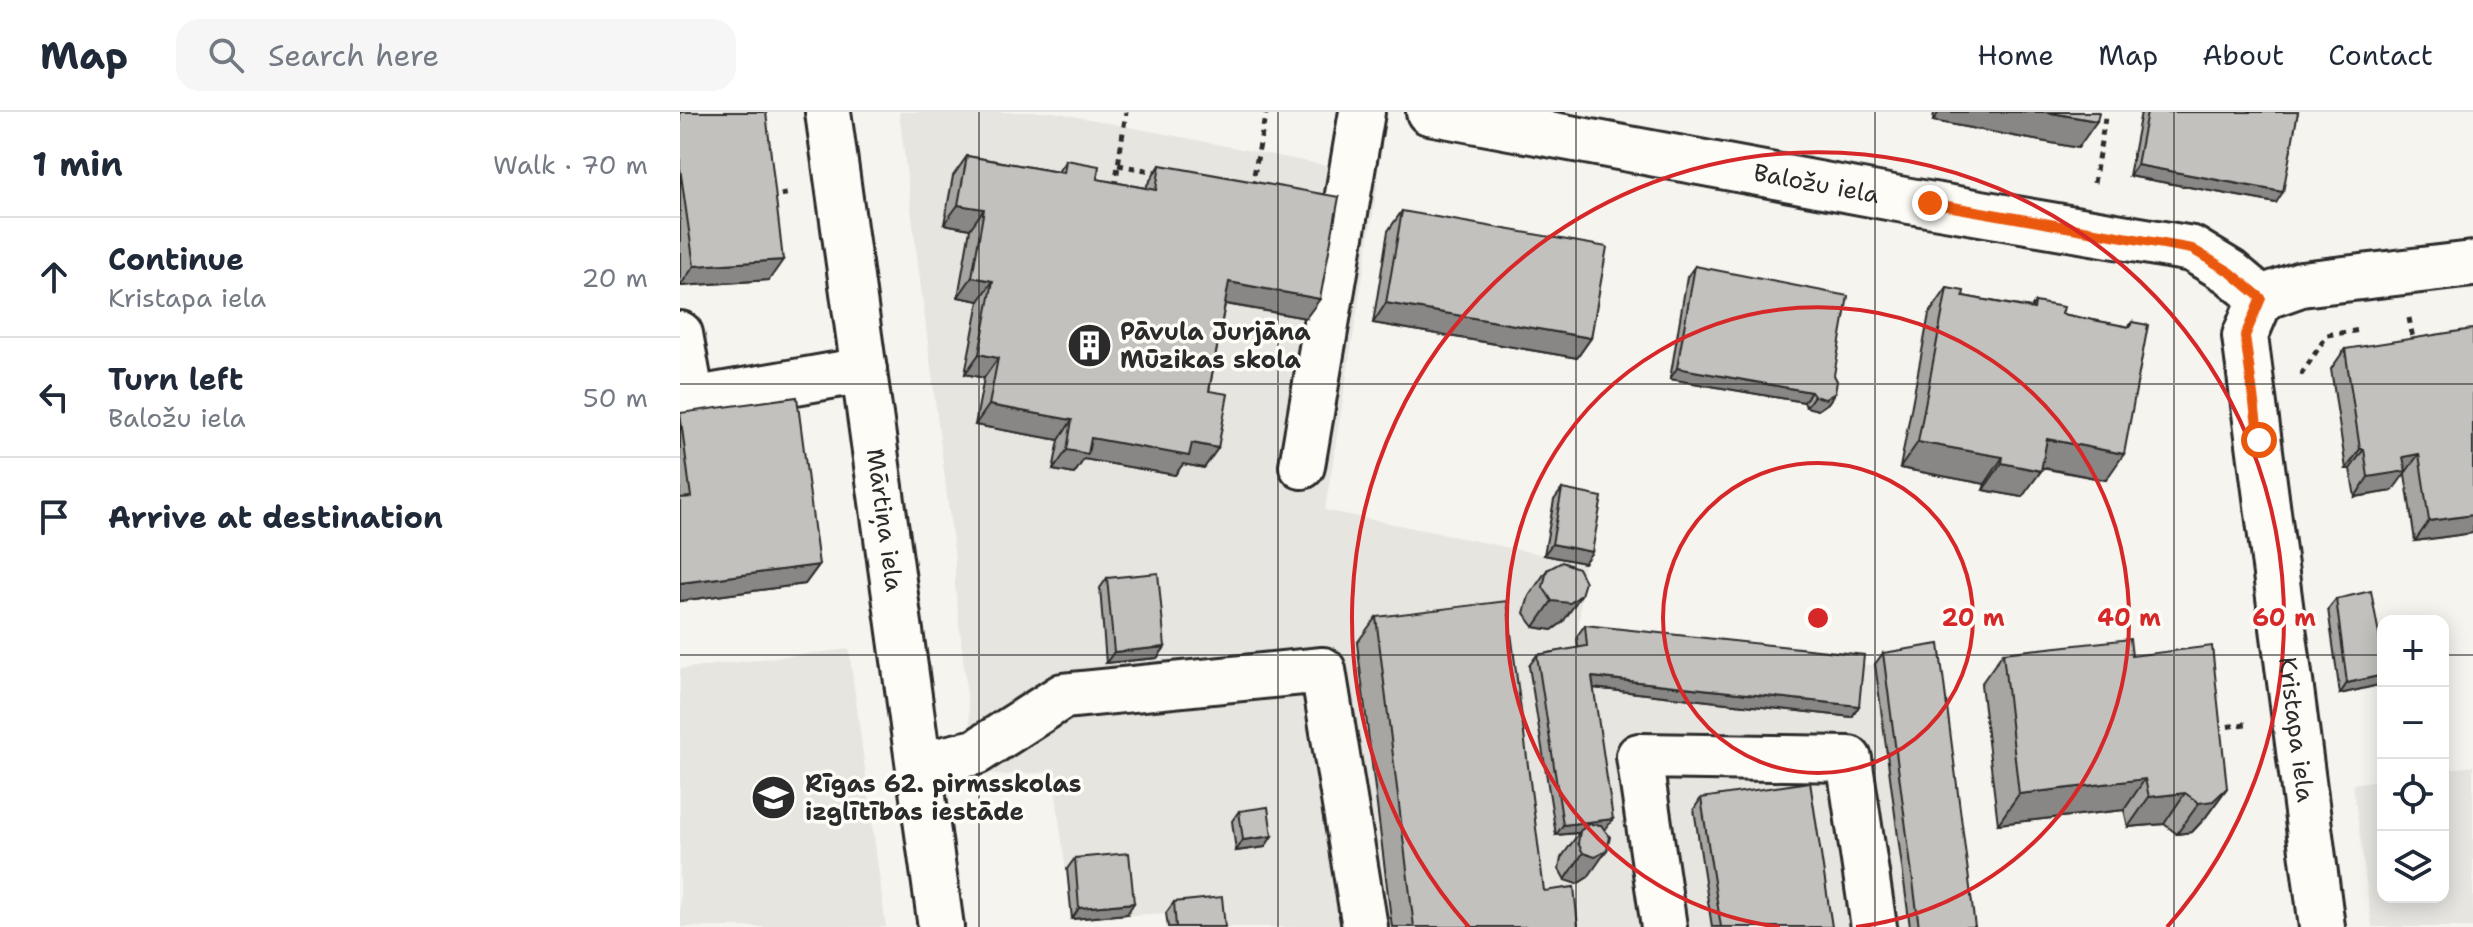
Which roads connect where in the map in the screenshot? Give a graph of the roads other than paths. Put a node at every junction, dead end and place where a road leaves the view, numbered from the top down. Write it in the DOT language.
graph roads {
  1 [pos="828,112"];
  2 [pos="1362,112"];
  3 [pos="1429,112"];
  4 [pos="1485,117"];
  5 [pos="2473,264"];
  6 [pos="2261,298"];
  7 [pos="680,334"];
  8 [pos="864,370"];
  9 [pos="686,401"];
  10 [pos="1302,466"];
  11 [pos="919,765"];
  12 [pos="941,927"];
  13 [pos="1365,927"];
  14 [pos="1664,927"];
  15 [pos="1874,927"];
  16 [pos="2322,927"];
  1 -- 8 [label="street, Mārtiņa iela"];
  2 -- 10 [label="street"];
  3 -- 4 [label="street, Baložu iela"];
  4 -- 6 [label="street, Baložu iela"];
  5 -- 6 [label="street"];
  6 -- 16 [label="street, Kristapa iela"];
  7 -- 9 [label="street"];
  8 -- 9 [label="street"];
  8 -- 11 [label="street, Mārtiņa iela"];
  11 -- 12 [label="street, Mārtiņa iela"];
  11 -- 13 [label="street"];
  14 -- 15 [label="street"];
}
